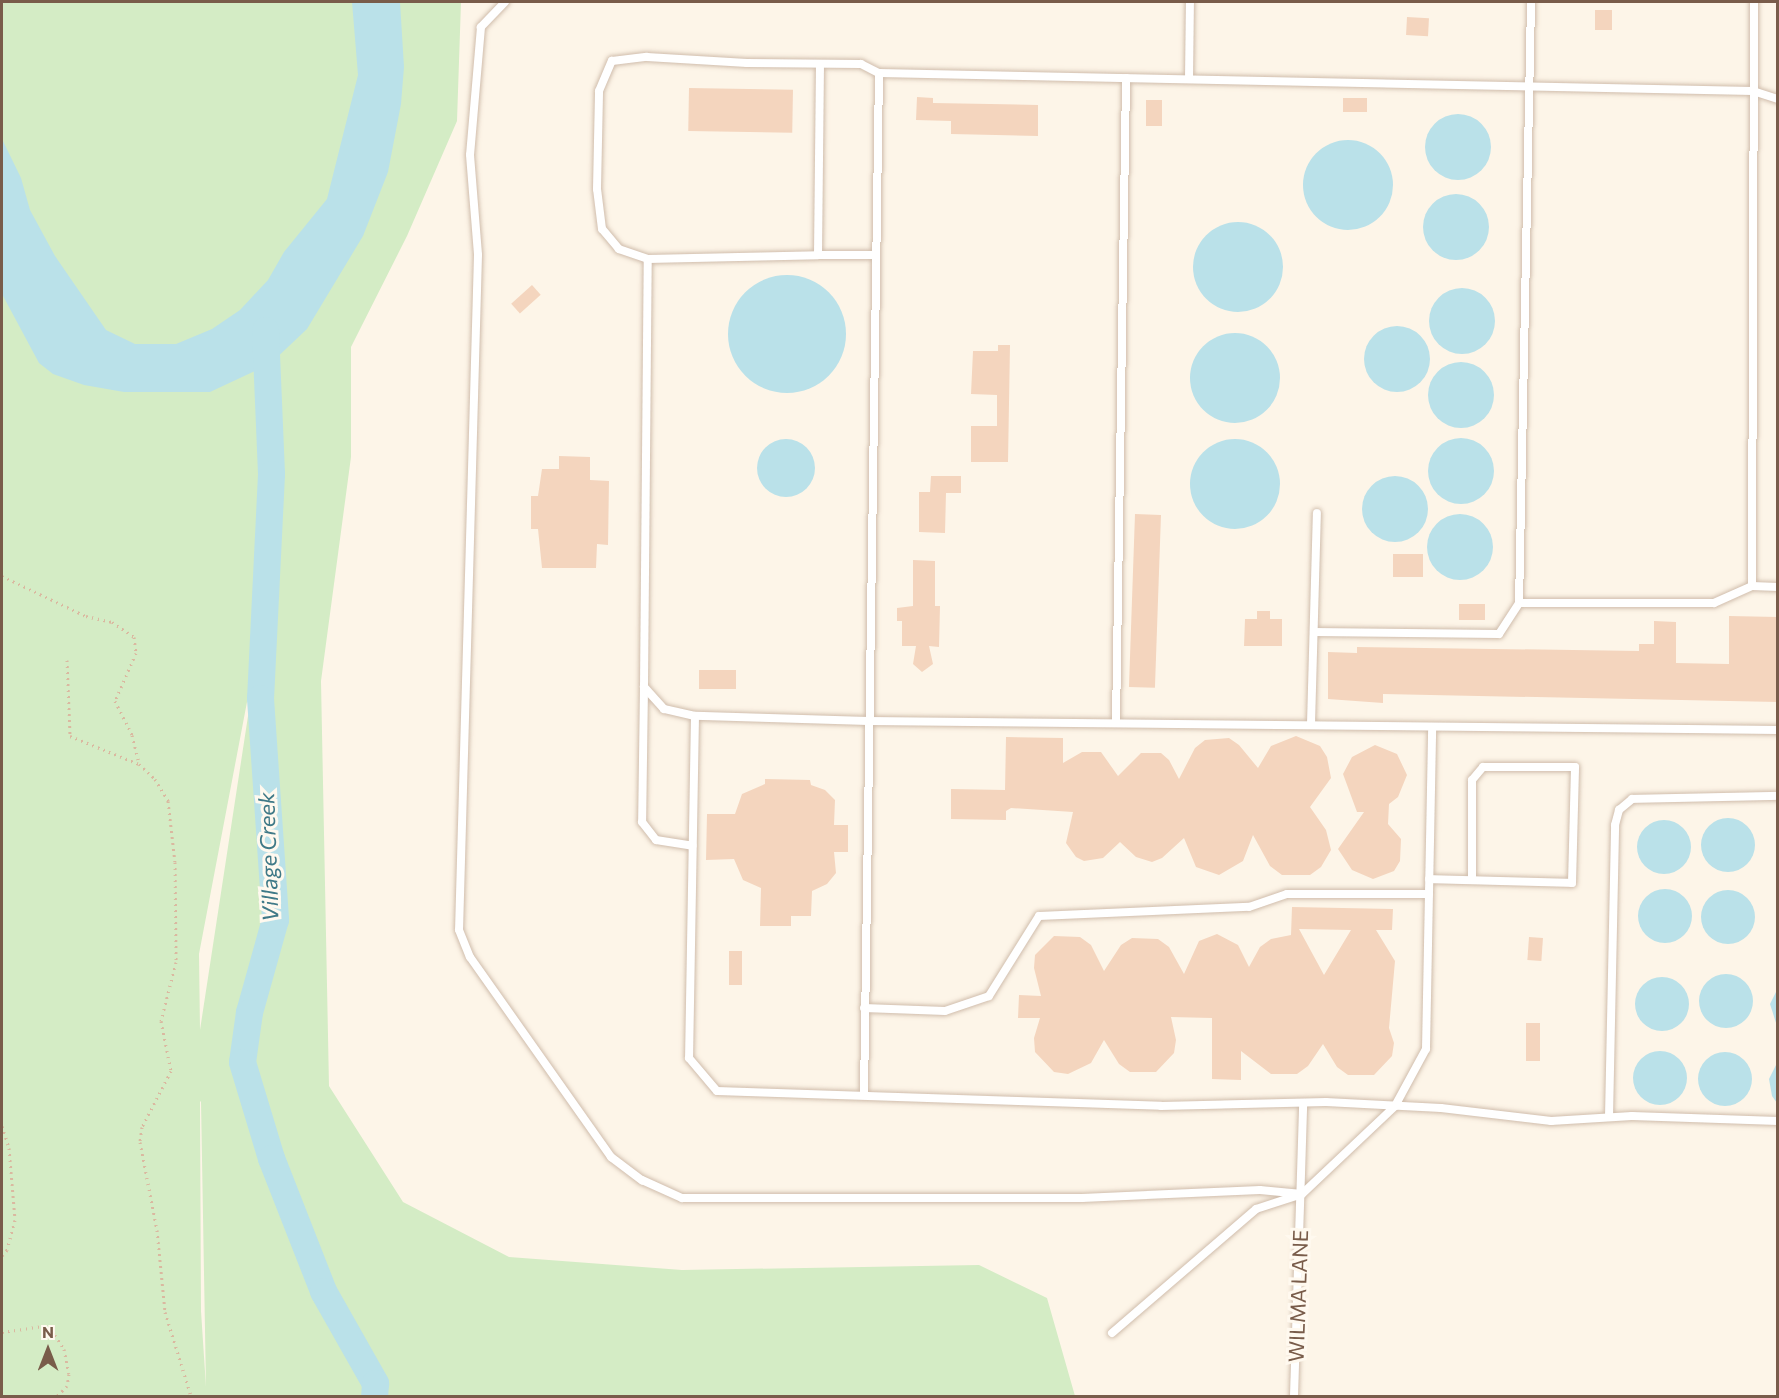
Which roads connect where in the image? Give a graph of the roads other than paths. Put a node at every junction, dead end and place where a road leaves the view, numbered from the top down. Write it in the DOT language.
graph roads {
  1 [pos="505,2"];
  2 [pos="1190,2"];
  3 [pos="1531,2"];
  4 [pos="1754,2"];
  5 [pos="820,64"];
  6 [pos="879,73"];
  7 [pos="1126,78"];
  8 [pos="1189,80"];
  9 [pos="1530,87"];
  10 [pos="1753,92"];
  11 [pos="1778,99"];
  12 [pos="818,255"];
  13 [pos="876,255"];
  14 [pos="648,259"];
  15 [pos="1317,513"];
  16 [pos="1752,586"];
  17 [pos="1778,587"];
  18 [pos="1519,603"];
  19 [pos="1314,632"];
  20 [pos="644,687"];
  21 [pos="695,716"];
  22 [pos="868,721"];
  23 [pos="1116,723"];
  24 [pos="1311,724"];
  25 [pos="1431,728"];
  26 [pos="1778,730"];
  27 [pos="1778,796"];
  28 [pos="693,846"];
  29 [pos="1429,879"];
  30 [pos="1472,880"];
  31 [pos="1429,894"];
  32 [pos="864,1008"];
  33 [pos="864,1095"];
  34 [pos="1303,1103"];
  35 [pos="1395,1106"];
  36 [pos="1609,1117"];
  37 [pos="1778,1121"];
  38 [pos="1302,1194"];
  39 [pos="1112,1332"];
  40 [pos="1294,1396"];
  1 -- 38 [label="lane"];
  2 -- 8 [label="lane"];
  3 -- 9 [label="lane"];
  4 -- 10 [label="lane"];
  5 -- 6 [label="lane"];
  5 -- 12 [label="lane"];
  5 -- 14 [label="lane"];
  6 -- 7 [label="lane"];
  6 -- 13 [label="lane"];
  7 -- 8 [label="lane"];
  7 -- 23 [label="lane"];
  8 -- 9 [label="lane"];
  9 -- 10 [label="lane"];
  9 -- 18 [label="lane"];
  10 -- 11 [label="lane"];
  10 -- 16 [label="lane"];
  12 -- 13 [label="lane"];
  12 -- 14 [label="lane"];
  13 -- 22 [label="lane"];
  14 -- 20 [label="lane"];
  15 -- 19 [label="lane"];
  16 -- 17 [label="lane"];
  16 -- 18 [label="lane"];
  18 -- 19 [label="lane"];
  19 -- 24 [label="lane"];
  20 -- 21 [label="lane"];
  20 -- 28 [label="lane"];
  21 -- 22 [label="lane"];
  21 -- 28 [label="lane"];
  22 -- 23 [label="lane"];
  22 -- 32 [label="lane"];
  23 -- 24 [label="lane"];
  24 -- 25 [label="lane"];
  25 -- 26 [label="lane"];
  25 -- 29 [label="lane"];
  27 -- 36 [label="lane"];
  28 -- 33 [label="lane"];
  29 -- 30 [label="lane"];
  29 -- 31 [label="lane"];
  30 -- 30 [label="lane"];
  31 -- 32 [label="lane"];
  31 -- 35 [label="lane"];
  32 -- 33 [label="lane"];
  33 -- 34 [label="lane"];
  34 -- 35 [label="lane"];
  34 -- 38 [label="lane, WILMA LANE"];
  35 -- 36 [label="lane"];
  35 -- 38 [label="lane"];
  36 -- 37 [label="lane"];
  38 -- 39 [label="lane"];
  38 -- 40 [label="lane, WILMA LANE"];
}
